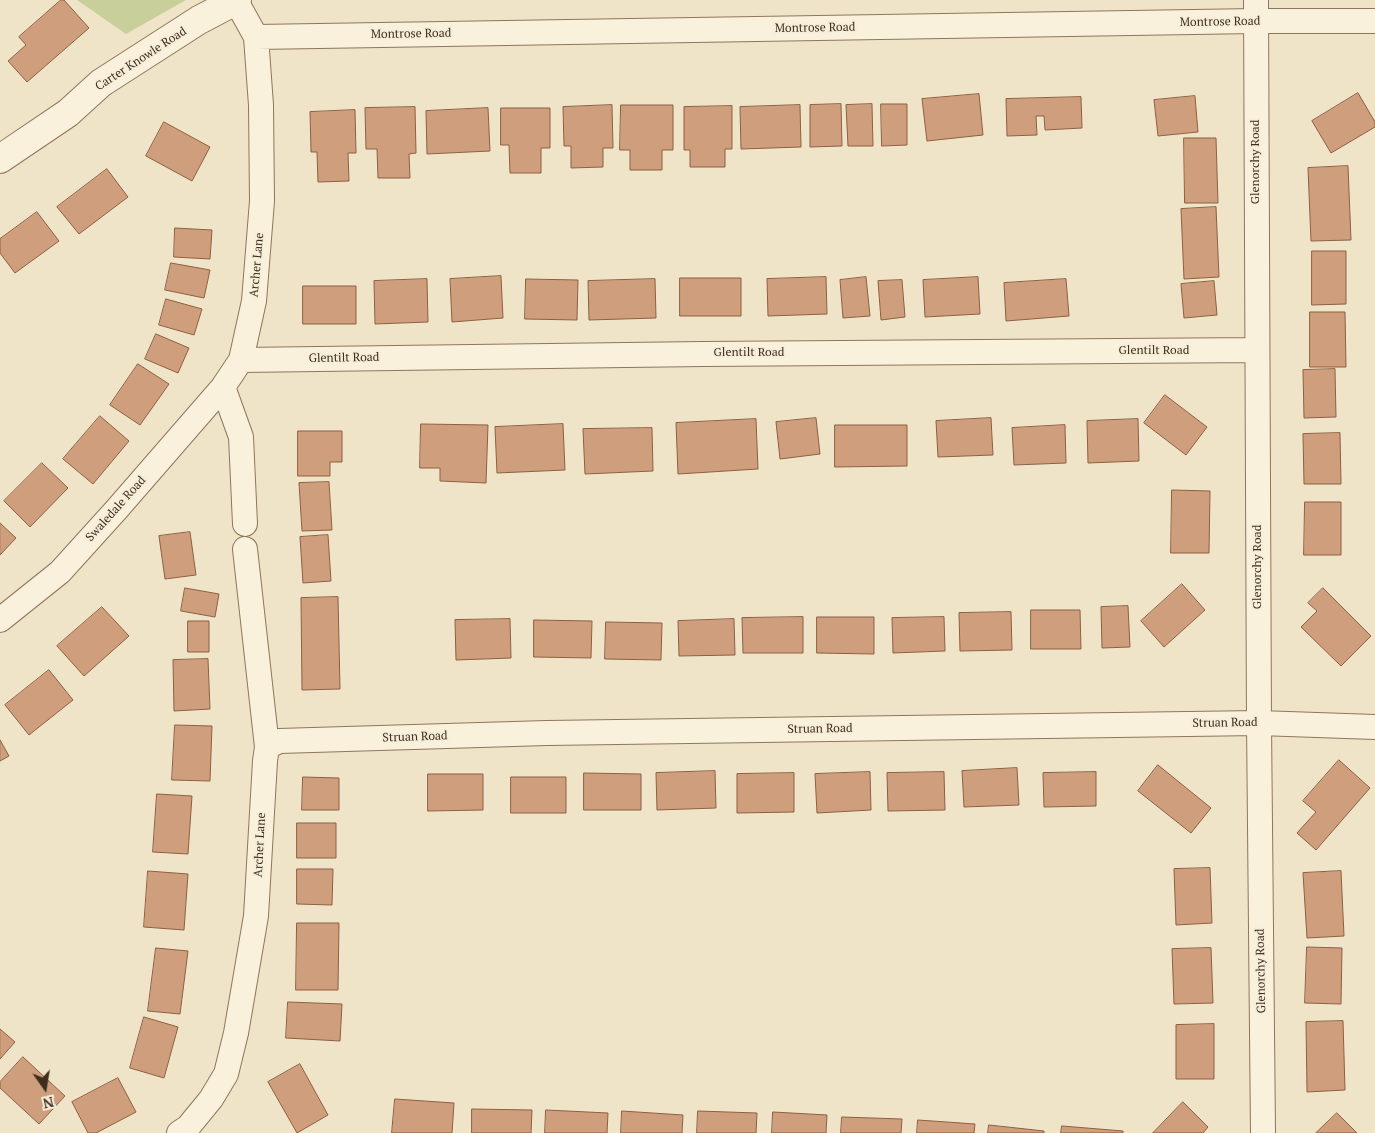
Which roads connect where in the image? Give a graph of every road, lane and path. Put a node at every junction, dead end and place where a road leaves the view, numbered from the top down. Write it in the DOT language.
graph roads {
  1 [pos="237,0"];
  2 [pos="1256,11"];
  3 [pos="1375,21"];
  4 [pos="256,37"];
  5 [pos="3,151"];
  6 [pos="1257,350"];
  7 [pos="241,360"];
  8 [pos="223,387"];
  9 [pos="245,524"];
  10 [pos="245,549"];
  11 [pos="0,620"];
  12 [pos="1259,723"];
  13 [pos="1375,727"];
  14 [pos="267,747"];
  15 [pos="186,1131"];
  16 [pos="1263,1133"];
  1 -- 4 [label="street, Archer Lane"];
  1 -- 5 [label="street, Carter Knowle Road"];
  2 -- 3 [label="street, Montrose Road"];
  2 -- 4 [label="street, Montrose Road"];
  2 -- 6 [label="street, Glenorchy Road"];
  4 -- 7 [label="street, Archer Lane"];
  6 -- 7 [label="street, Glentilt Road"];
  6 -- 12 [label="street, Glenorchy Road"];
  7 -- 8 [label="street, Archer Lane"];
  8 -- 9 [label="street"];
  8 -- 11 [label="street, Swaledale Road"];
  10 -- 14 [label="street, Archer Lane"];
  12 -- 13 [label="street, Struan Road"];
  12 -- 14 [label="street, Struan Road"];
  12 -- 16 [label="street, Glenorchy Road"];
  14 -- 15 [label="street, Archer Lane"];
}
